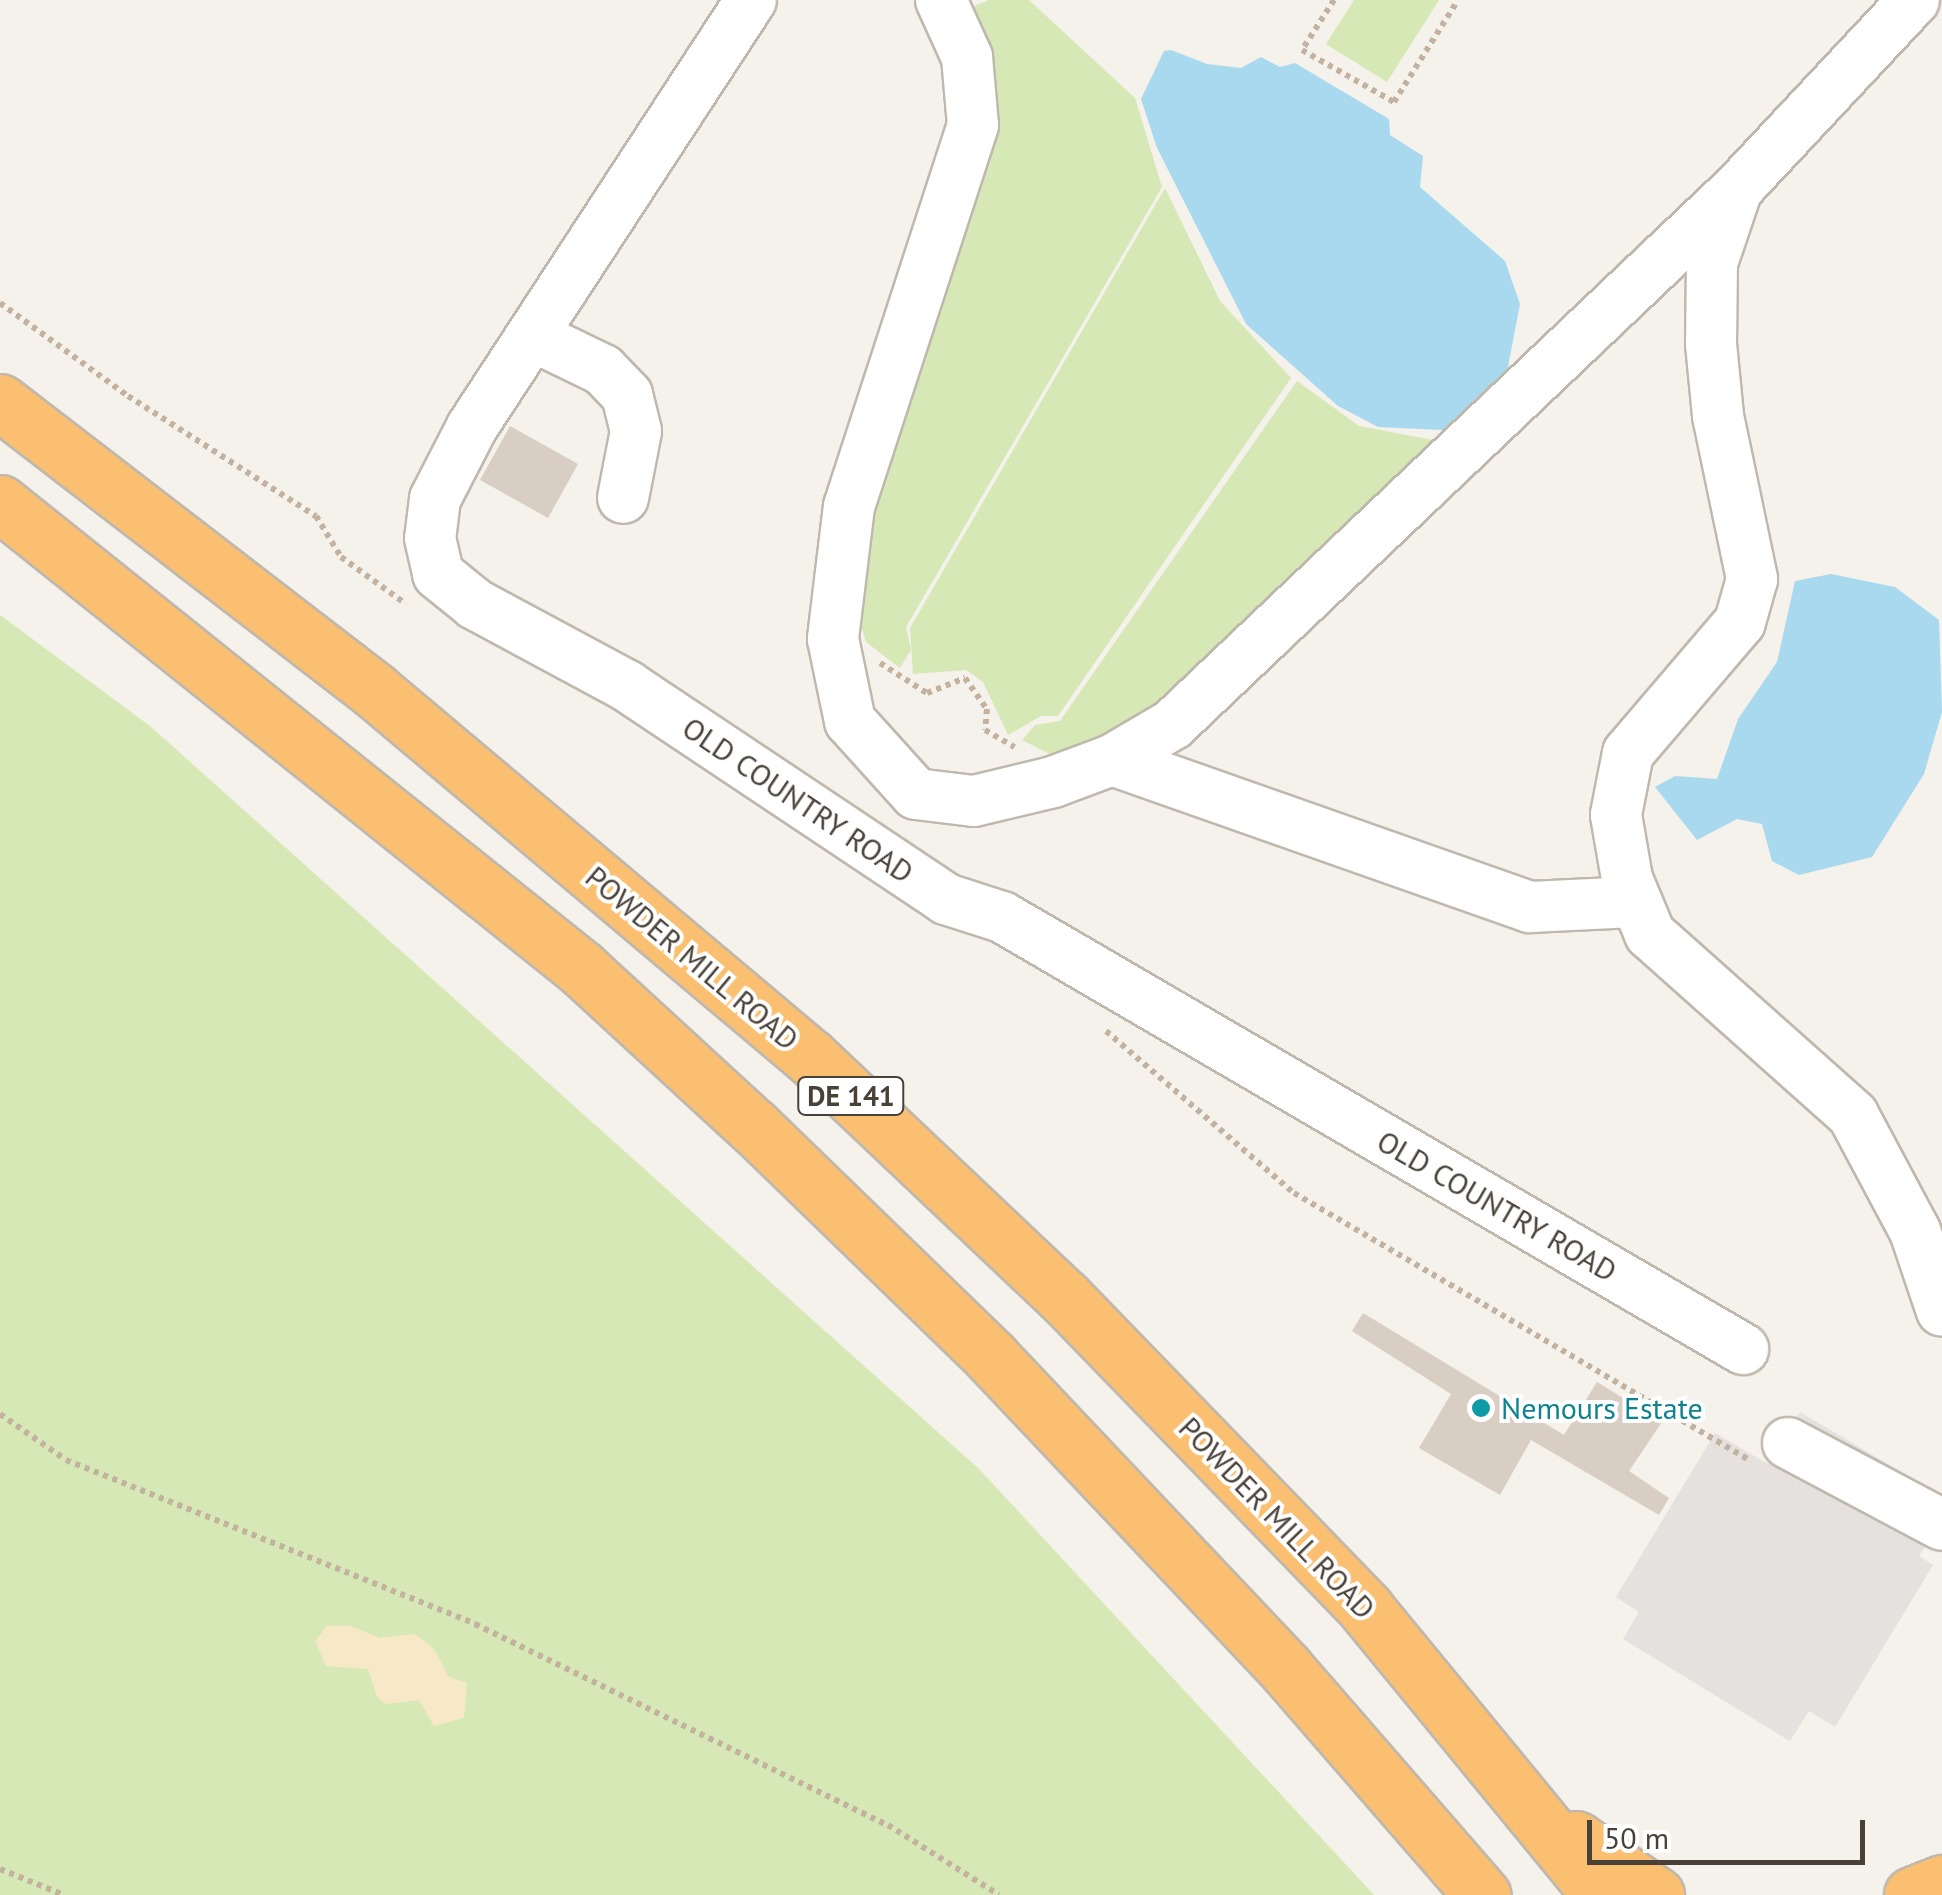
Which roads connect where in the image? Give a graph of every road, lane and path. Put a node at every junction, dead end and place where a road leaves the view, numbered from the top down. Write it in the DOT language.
graph roads {
  1 [pos="751,0"];
  2 [pos="941,0"];
  3 [pos="1334,0"];
  4 [pos="1458,0"];
  5 [pos="1914,0"];
  6 [pos="1737,190"];
  7 [pos="533,336"];
  8 [pos="0,402"];
  9 [pos="623,498"];
  10 [pos="0,503"];
  11 [pos="836,618"];
  12 [pos="1094,767"];
  13 [pos="1634,902"];
  14 [pos="1942,1311"];
  15 [pos="1743,1350"];
  16 [pos="0,1414"];
  17 [pos="1788,1443"];
  18 [pos="1942,1525"];
  19 [pos="1522,1795"];
  20 [pos="0,1869"];
  21 [pos="1942,1883"];
  22 [pos="64,1895"];
  23 [pos="999,1895"];
  24 [pos="1482,1895"];
  25 [pos="1601,1895"];
  26 [pos="1656,1895"];
  27 [pos="1912,1895"];
  1 -- 7 [label="street, OLD COUNTRY ROAD"];
  2 -- 11 [label="street"];
  3 -- 4 [label="path"];
  5 -- 6 [label="street"];
  6 -- 12 [label="street"];
  6 -- 13 [label="street"];
  7 -- 9 [label="street"];
  7 -- 15 [label="street, OLD COUNTRY ROAD"];
  8 -- 19 [label="highway, POWDER MILL ROAD / DE 141"];
  10 -- 24 [label="highway, DE 141"];
  11 -- 12 [label="path"];
  11 -- 12 [label="street"];
  12 -- 13 [label="street"];
  13 -- 14 [label="street"];
  16 -- 23 [label="path"];
  17 -- 18 [label="street"];
  19 -- 25 [label="highway, POWDER MILL ROAD / DE 141"];
  19 -- 26 [label="highway"];
  20 -- 22 [label="path"];
  21 -- 27 [label="highway"];
}
